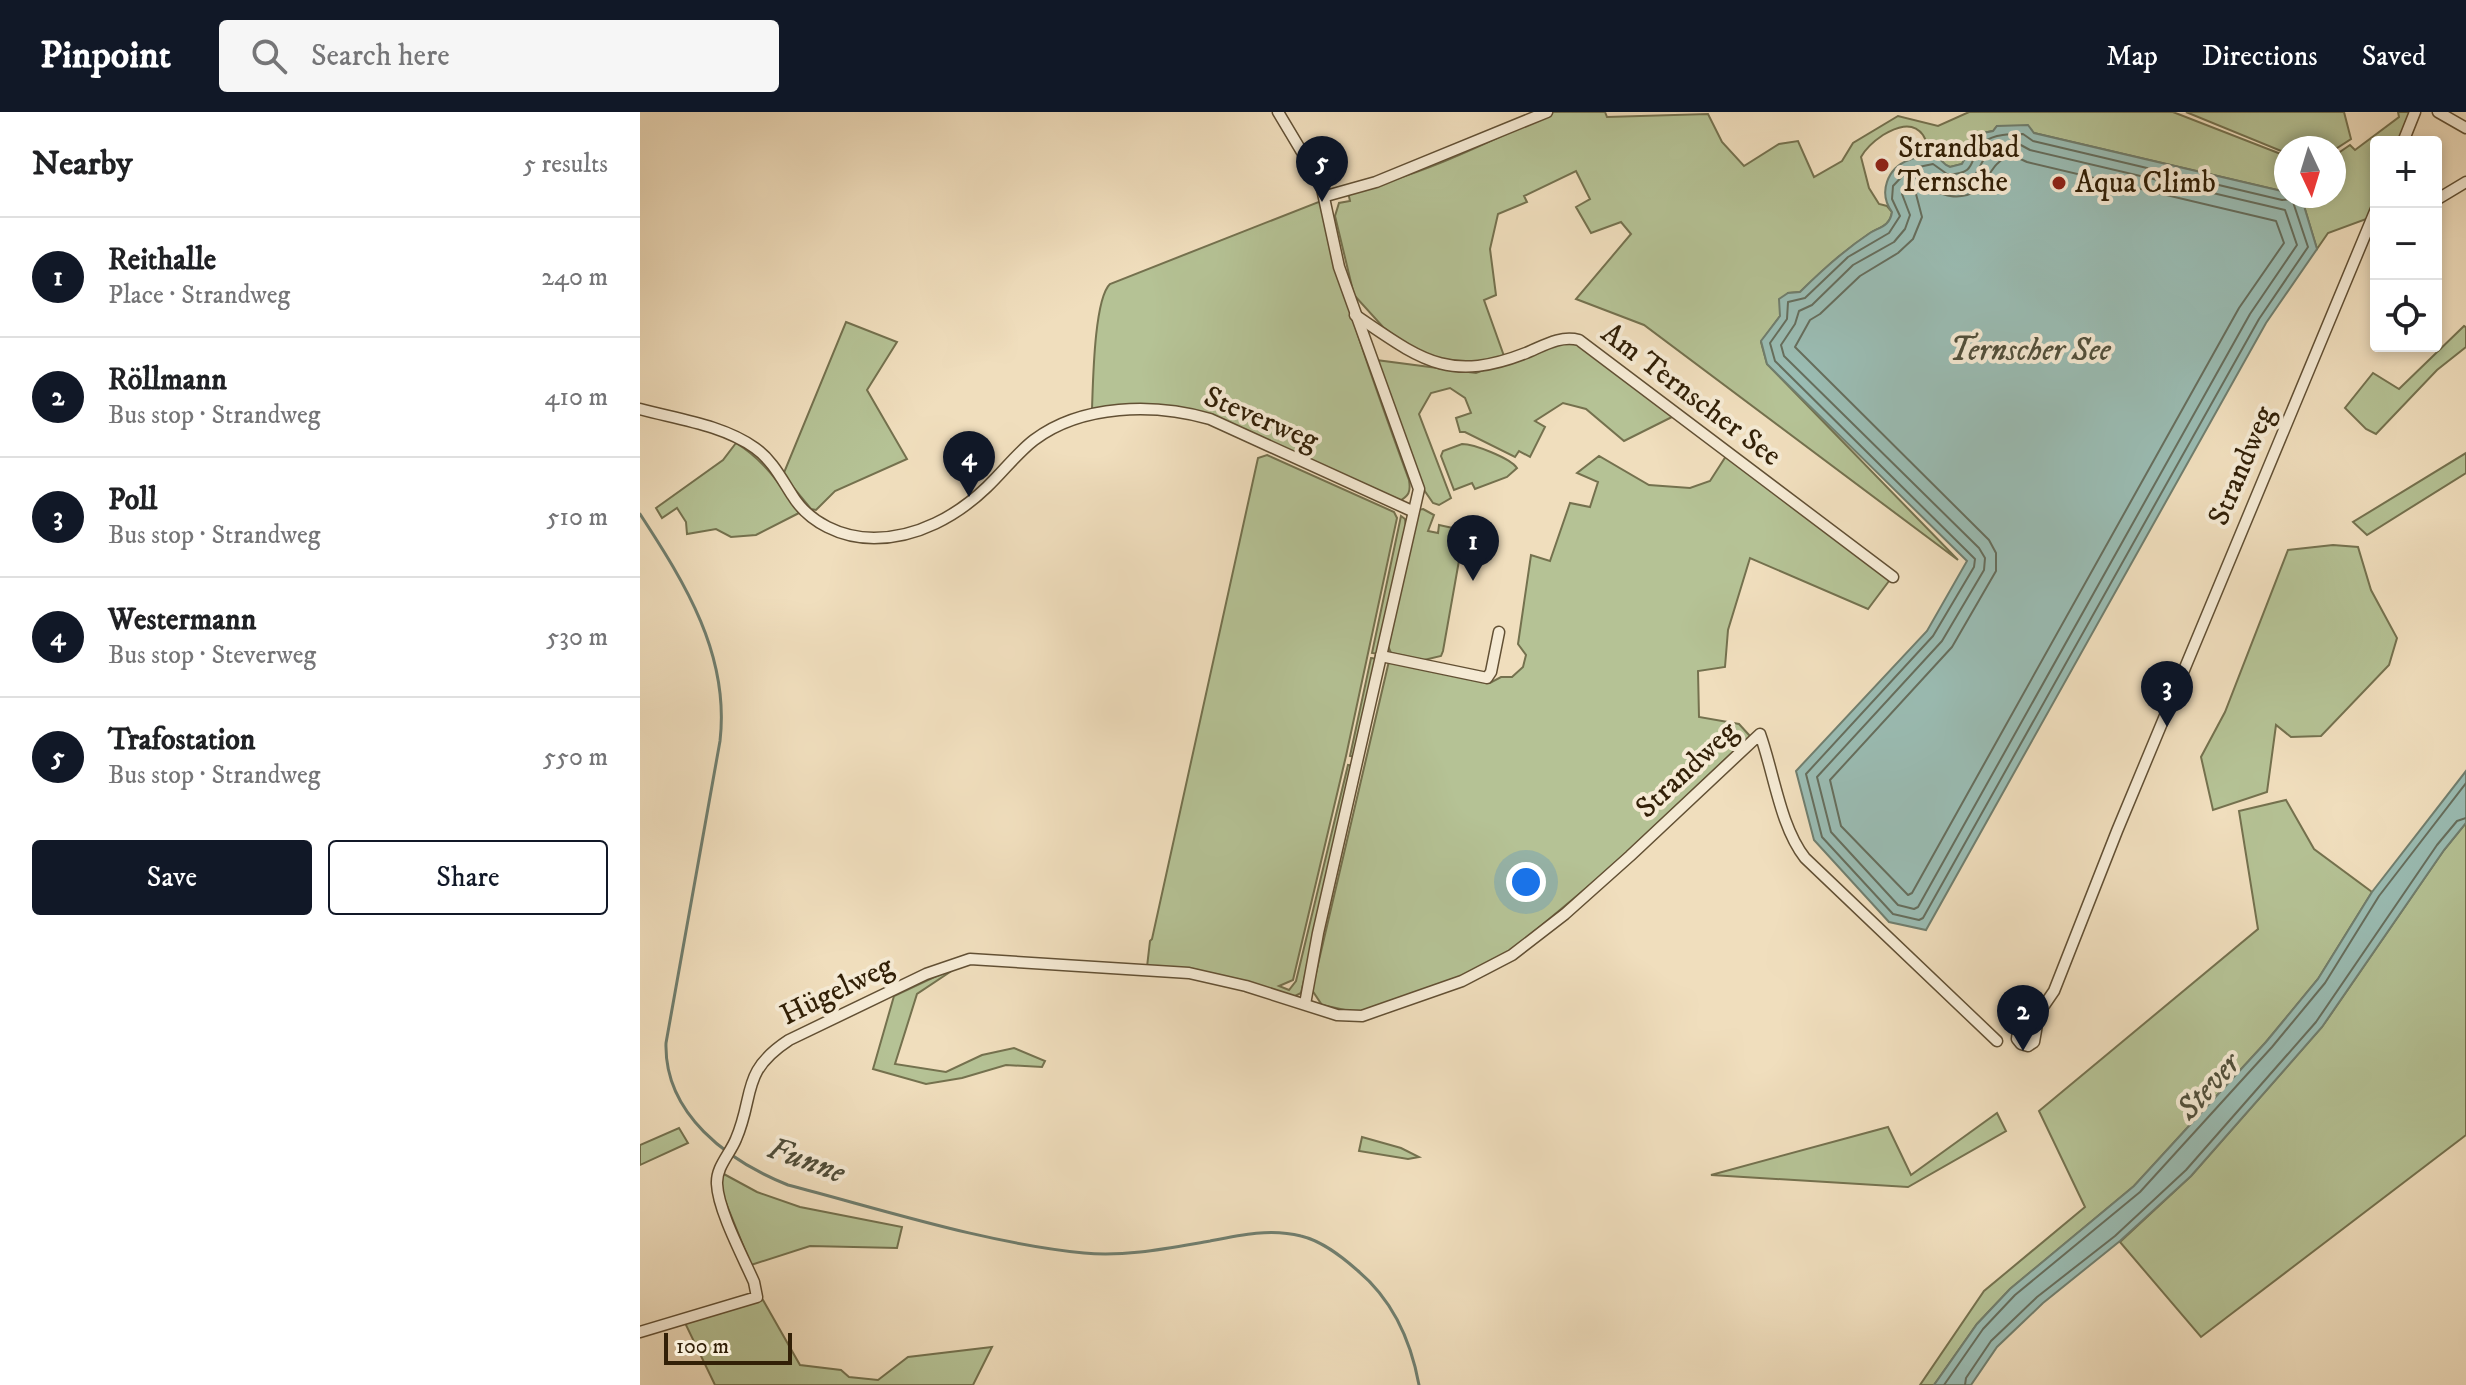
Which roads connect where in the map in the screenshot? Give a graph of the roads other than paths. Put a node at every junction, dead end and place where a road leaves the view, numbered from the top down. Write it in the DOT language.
graph roads {
  1 [pos="1278,112"];
  2 [pos="1547,112"];
  3 [pos="2415,112"];
  4 [pos="2438,112"];
  5 [pos="2466,128"];
  6 [pos="2405,136"];
  7 [pos="2466,182"];
  8 [pos="1326,196"];
  9 [pos="2442,196"];
  10 [pos="2370,223"];
  11 [pos="1355,315"];
  12 [pos="640,409"];
  13 [pos="1412,511"];
  14 [pos="1893,577"];
  15 [pos="1499,632"];
  16 [pos="1381,656"];
  17 [pos="1305,1004"];
  18 [pos="2043,1007"];
  19 [pos="1997,1041"];
  20 [pos="640,1332"];
  1 -- 8 [label="street"];
  2 -- 8 [label="street"];
  3 -- 6 [label="street"];
  4 -- 5 [label="street"];
  7 -- 9 [label="street"];
  8 -- 11 [label="street"];
  10 -- 18 [label="street, Strandweg"];
  11 -- 13 [label="street"];
  11 -- 14 [label="street, Am Ternscher See"];
  12 -- 13 [label="street, Steverweg"];
  13 -- 16 [label="street"];
  15 -- 16 [label="street"];
  16 -- 17 [label="street"];
  17 -- 19 [label="street, Strandweg"];
  17 -- 20 [label="street, Hügelweg"];
}
